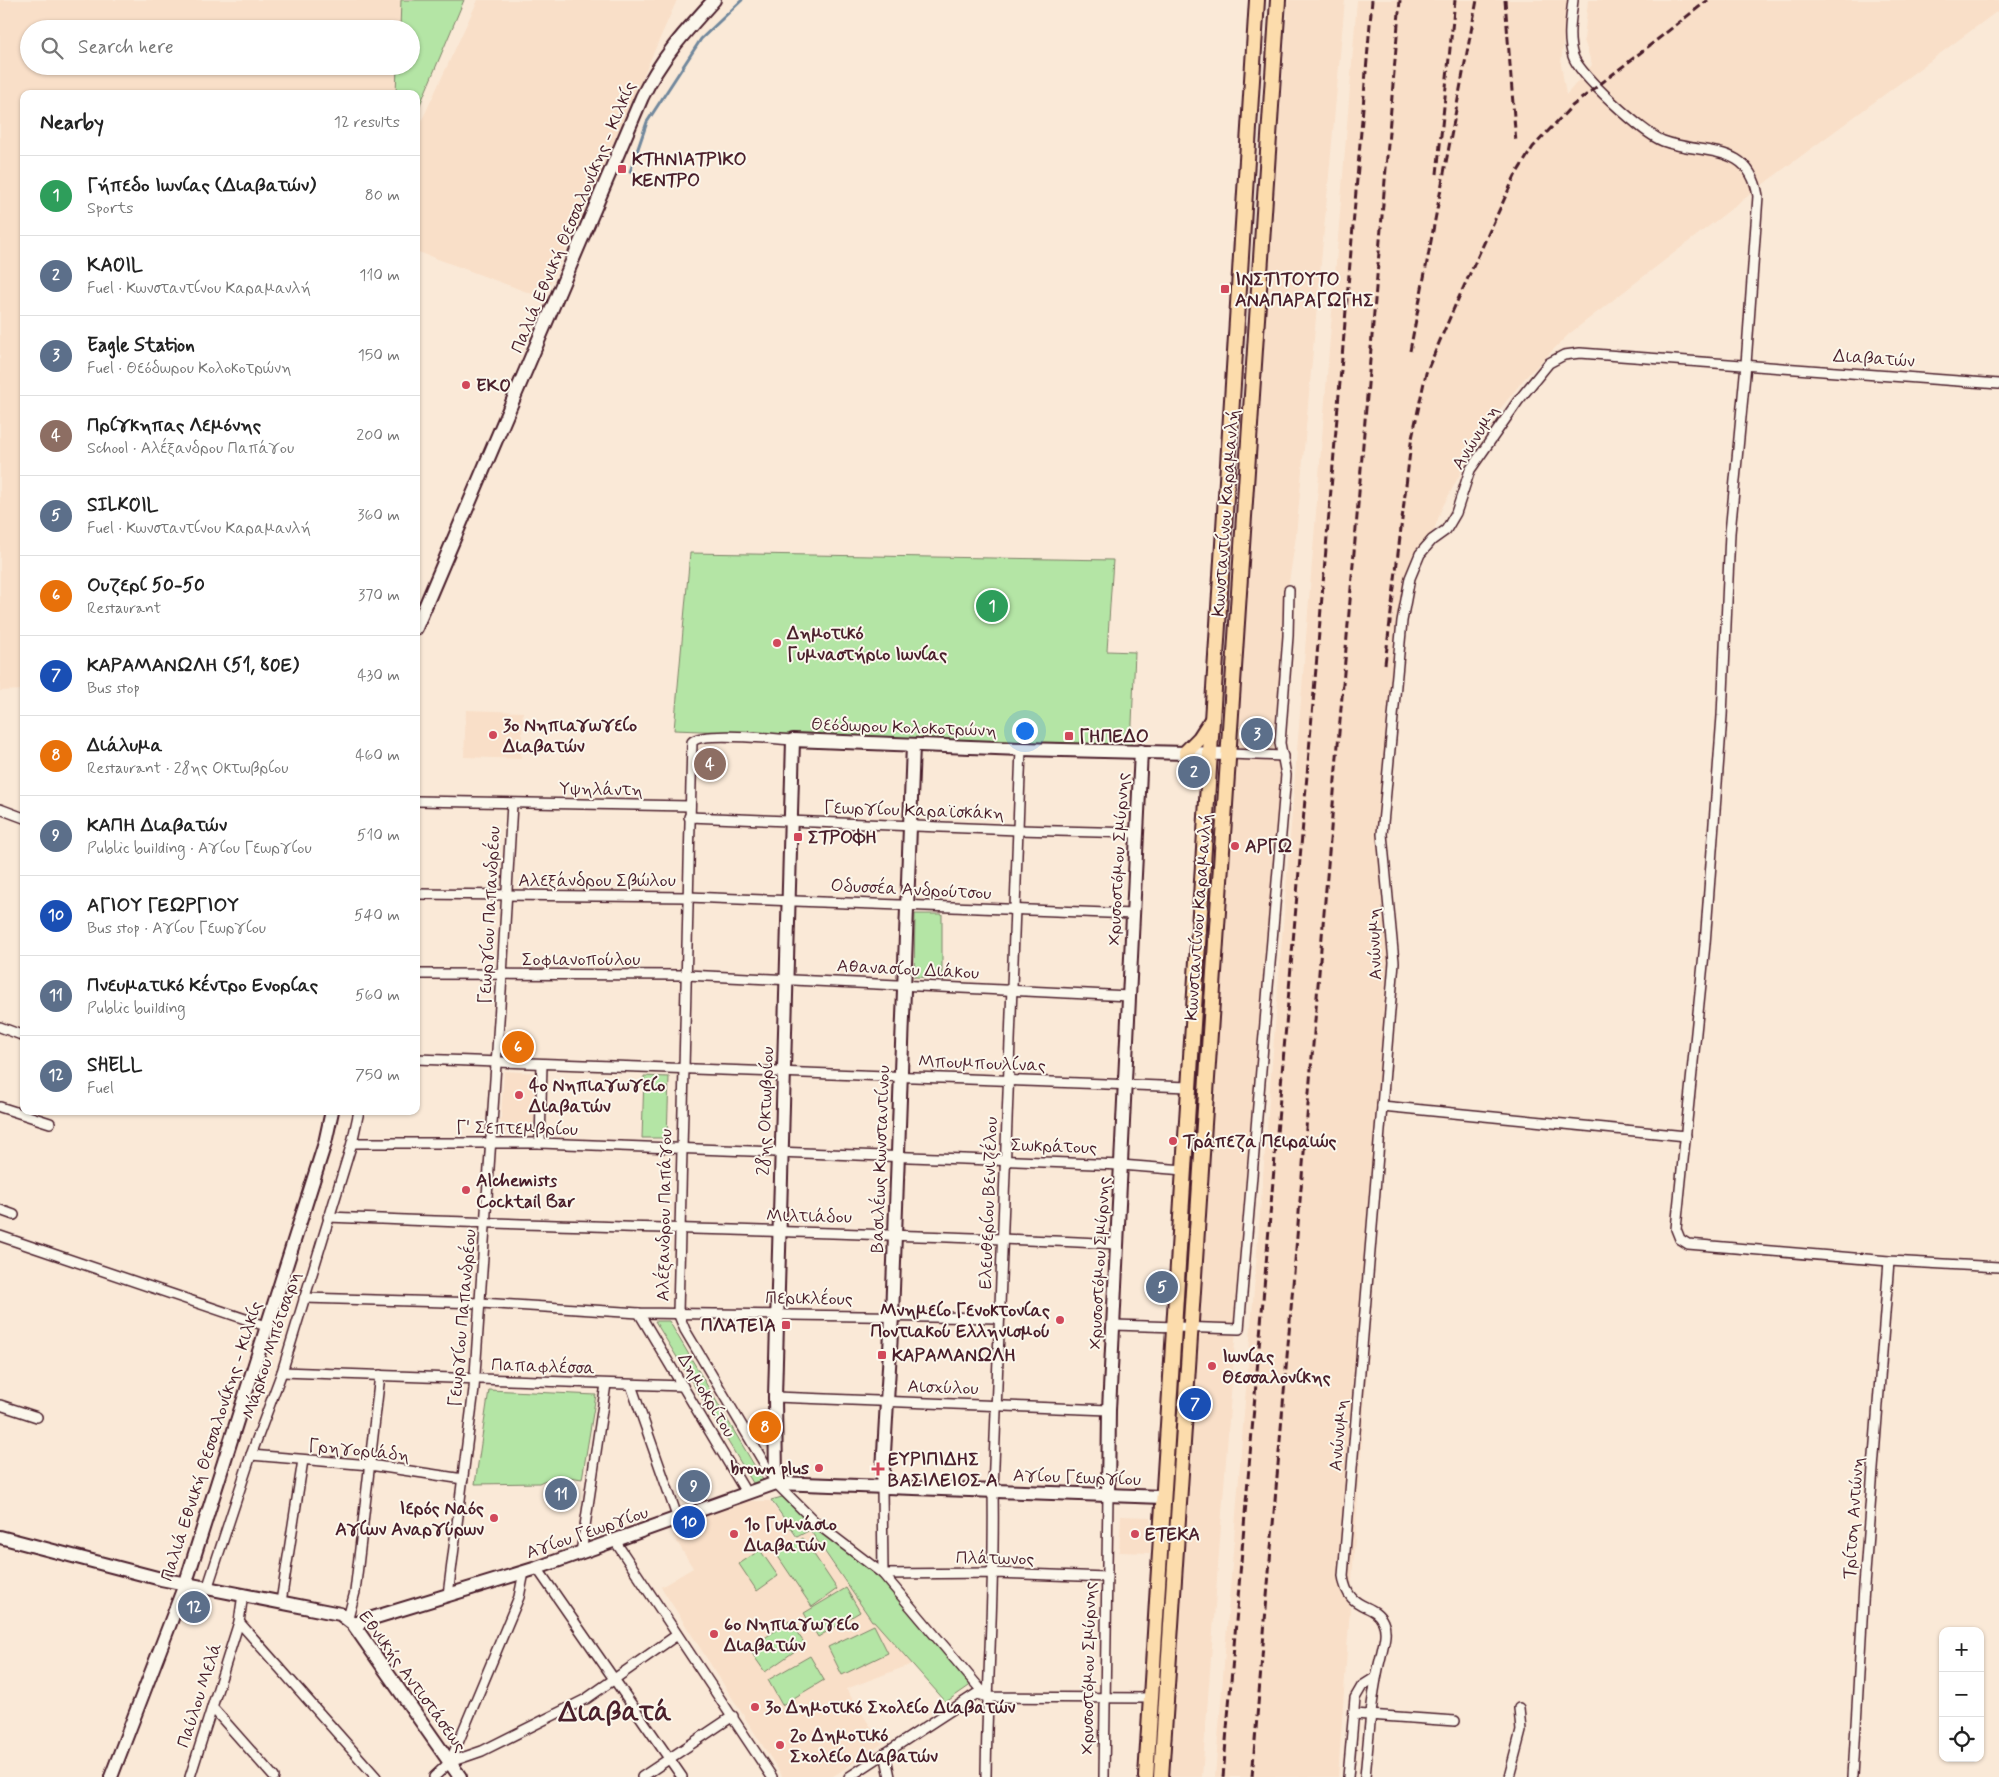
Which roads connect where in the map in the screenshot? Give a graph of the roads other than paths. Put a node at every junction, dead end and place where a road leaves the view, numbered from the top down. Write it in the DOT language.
graph roads {
  1 [pos="714,0"];
  2 [pos="1257,0"];
  3 [pos="1278,0"];
  4 [pos="1573,0"];
  5 [pos="1746,364"];
  6 [pos="1999,384"];
  7 [pos="1289,590"];
  8 [pos="420,619"];
  9 [pos="1212,721"];
  10 [pos="793,740"];
  11 [pos="913,745"];
  12 [pos="1021,749"];
  13 [pos="1141,751"];
  14 [pos="1186,752"];
  15 [pos="1210,753"];
  16 [pos="1228,754"];
  17 [pos="1283,756"];
  18 [pos="420,802"];
  19 [pos="512,804"];
  20 [pos="690,806"];
  21 [pos="0,809"];
  22 [pos="20,816"];
  23 [pos="689,817"];
  24 [pos="790,822"];
  25 [pos="910,826"];
  26 [pos="1018,830"];
  27 [pos="1137,833"];
  28 [pos="420,894"];
  29 [pos="507,896"];
  30 [pos="688,897"];
  31 [pos="788,900"];
  32 [pos="905,906"];
  33 [pos="1015,910"];
  34 [pos="1133,914"];
  35 [pos="420,974"];
  36 [pos="686,974"];
  37 [pos="502,976"];
  38 [pos="786,978"];
  39 [pos="904,985"];
  40 [pos="1012,990"];
  41 [pos="1129,996"];
  42 [pos="0,1027"];
  43 [pos="20,1034"];
  44 [pos="420,1059"];
  45 [pos="496,1062"];
  46 [pos="542,1064"];
  47 [pos="684,1070"];
  48 [pos="783,1072"];
  49 [pos="901,1077"];
  50 [pos="1008,1079"];
  51 [pos="1125,1085"];
  52 [pos="1190,1087"];
  53 [pos="1382,1106"];
  54 [pos="0,1107"];
  55 [pos="20,1114"];
  56 [pos="24,1115"];
  57 [pos="331,1115"];
  58 [pos="358,1115"];
  59 [pos="50,1124"];
  60 [pos="1686,1136"];
  61 [pos="352,1143"];
  62 [pos="540,1143"];
  63 [pos="491,1144"];
  64 [pos="682,1150"];
  65 [pos="781,1153"];
  66 [pos="897,1157"];
  67 [pos="1005,1161"];
  68 [pos="1121,1165"];
  69 [pos="1184,1170"];
  70 [pos="0,1210"];
  71 [pos="14,1215"];
  72 [pos="328,1217"];
  73 [pos="486,1224"];
  74 [pos="680,1228"];
  75 [pos="779,1231"];
  76 [pos="894,1234"];
  77 [pos="0,1236"];
  78 [pos="1002,1238"];
  79 [pos="1118,1244"];
  80 [pos="1889,1261"];
  81 [pos="1999,1267"];
  82 [pos="304,1298"];
  83 [pos="481,1304"];
  84 [pos="639,1313"];
  85 [pos="678,1313"];
  86 [pos="777,1314"];
  87 [pos="892,1316"];
  88 [pos="1000,1318"];
  89 [pos="1114,1325"];
  90 [pos="266,1326"];
  91 [pos="1174,1327"];
  92 [pos="1190,1328"];
  93 [pos="282,1372"];
  94 [pos="380,1375"];
  95 [pos="475,1379"];
  96 [pos="606,1384"];
  97 [pos="631,1385"];
  98 [pos="682,1386"];
  99 [pos="775,1397"];
  100 [pos="886,1401"];
  101 [pos="0,1405"];
  102 [pos="996,1406"];
  103 [pos="1110,1410"];
  104 [pos="37,1417"];
  105 [pos="251,1455"];
  106 [pos="303,1460"];
  107 [pos="370,1465"];
  108 [pos="463,1479"];
  109 [pos="776,1482"];
  110 [pos="882,1487"];
  111 [pos="993,1491"];
  112 [pos="747,1494"];
  113 [pos="1108,1495"];
  114 [pos="1163,1497"];
  115 [pos="678,1519"];
  116 [pos="0,1537"];
  117 [pos="615,1541"];
  118 [pos="580,1553"];
  119 [pos="537,1568"];
  120 [pos="524,1572"];
  121 [pos="994,1572"];
  122 [pos="884,1574"];
  123 [pos="1107,1577"];
  124 [pos="189,1586"];
  125 [pos="208,1586"];
  126 [pos="243,1594"];
  127 [pos="448,1595"];
  128 [pos="281,1602"];
  129 [pos="350,1621"];
  130 [pos="240,1622"];
  131 [pos="677,1635"];
  132 [pos="171,1647"];
  133 [pos="158,1652"];
  134 [pos="1376,1677"];
  135 [pos="615,1680"];
  136 [pos="1104,1696"];
  137 [pos="987,1697"];
  138 [pos="1151,1698"];
  139 [pos="212,1707"];
  140 [pos="1519,1708"];
  141 [pos="1354,1714"];
  142 [pos="1372,1715"];
  143 [pos="733,1716"];
  144 [pos="1455,1720"];
  145 [pos="885,1753"];
  146 [pos="670,1758"];
  147 [pos="450,1762"];
  148 [pos="111,1777"];
  149 [pos="190,1777"];
  150 [pos="274,1777"];
  151 [pos="376,1777"];
  152 [pos="434,1777"];
  153 [pos="460,1777"];
  154 [pos="642,1777"];
  155 [pos="682,1777"];
  156 [pos="772,1777"];
  157 [pos="849,1777"];
  158 [pos="890,1777"];
  159 [pos="986,1777"];
  160 [pos="1104,1777"];
  161 [pos="1146,1777"];
  162 [pos="1161,1777"];
  163 [pos="1348,1777"];
  164 [pos="1365,1777"];
  165 [pos="1509,1777"];
  166 [pos="1853,1777"];
  1 -- 8 [label="street, Παλιά Εθνική Θεσσαλονίκης - Κιλκίς"];
  2 -- 9 [label="main road, Κωνσταντίνου Καραμανλή"];
  3 -- 16 [label="main road, Κωνσταντίνου Καραμανλή"];
  4 -- 5 [label="street"];
  5 -- 6 [label="street, Διαβατών"];
  5 -- 53 [label="street, Ανώνυμη"];
  5 -- 60 [label="street"];
  7 -- 17 [label="street"];
  9 -- 14 [label="main road"];
  9 -- 15 [label="main road, Κωνσταντίνου Καραμανλή"];
  10 -- 11 [label="street, Θεόδωρου Κολοκοτρώνη"];
  10 -- 20 [label="street, Αλέξανδρου Παπάγου"];
  10 -- 24 [label="street, 28ης Οκτωβρίου"];
  11 -- 12 [label="street, Θεόδωρου Κολοκοτρώνη"];
  11 -- 25 [label="street, Βασιλέως Κωνσταντίνου"];
  12 -- 13 [label="street, Θεόδωρου Κολοκοτρώνη"];
  12 -- 26 [label="street, Ελευθερίου Βενιζέλου"];
  13 -- 14 [label="street, Θεόδωρου Κολοκοτρώνη"];
  13 -- 27 [label="street, Χρυσοστόμου Σμύρνης"];
  14 -- 15 [label="street, Θεόδωρου Κολοκοτρώνη"];
  15 -- 16 [label="street, Θεόδωρου Κολοκοτρώνη"];
  15 -- 52 [label="main road, Κωνσταντίνου Καραμανλή"];
  16 -- 17 [label="street, Θεόδωρου Κολοκοτρώνη"];
  16 -- 92 [label="main road, Κωνσταντίνου Καραμανλή"];
  17 -- 92 [label="street"];
  18 -- 19 [label="street, Υψηλάντη"];
  19 -- 20 [label="street, Υψηλάντη"];
  19 -- 29 [label="street, Γεωργίου Παπανδρέου"];
  20 -- 23 [label="street, Αλέξανδρου Παπάγου"];
  21 -- 22 [label="street"];
  23 -- 24 [label="street, Γεωργίου Καραϊσκάκη"];
  23 -- 30 [label="street, Αλέξανδρου Παπάγου"];
  24 -- 25 [label="street, Γεωργίου Καραϊσκάκη"];
  24 -- 31 [label="street, 28ης Οκτωβρίου"];
  25 -- 26 [label="street, Γεωργίου Καραϊσκάκη"];
  25 -- 32 [label="street, Βασιλέως Κωνσταντίνου"];
  26 -- 27 [label="street, Γεωργίου Καραϊσκάκη"];
  26 -- 33 [label="street, Ελευθερίου Βενιζέλου"];
  27 -- 34 [label="street, Χρυσοστόμου Σμύρνης"];
  28 -- 29 [label="street, Αλεξάνδρου Σβώλου"];
  29 -- 30 [label="street, Αλεξάνδρου Σβώλου"];
  29 -- 37 [label="street, Γεωργίου Παπανδρέου"];
  30 -- 31 [label="street, Οδυσσέα Ανδρούτσου"];
  30 -- 36 [label="street, Αλέξανδρου Παπάγου"];
  31 -- 32 [label="street, Οδυσσέα Ανδρούτσου"];
  31 -- 38 [label="street, 28ης Οκτωβρίου"];
  32 -- 33 [label="street, Οδυσσέα Ανδρούτσου"];
  32 -- 39 [label="street, Βασιλέως Κωνσταντίνου"];
  33 -- 34 [label="street, Οδυσσέα Ανδρούτσου"];
  33 -- 40 [label="street, Ελευθερίου Βενιζέλου"];
  34 -- 41 [label="street, Χρυσοστόμου Σμύρνης"];
  35 -- 37 [label="street, Σοφιανοπούλου"];
  36 -- 37 [label="street, Σοφιανοπούλου"];
  36 -- 38 [label="street, Αθανασίου Διάκου"];
  36 -- 47 [label="street, Αλέξανδρου Παπάγου"];
  37 -- 45 [label="street, Γεωργίου Παπανδρέου"];
  38 -- 39 [label="street, Αθανασίου Διάκου"];
  38 -- 48 [label="street, 28ης Οκτωβρίου"];
  39 -- 40 [label="street, Αθανασίου Διάκου"];
  39 -- 49 [label="street, Βασιλέως Κωνσταντίνου"];
  40 -- 41 [label="street, Αθανασίου Διάκου"];
  40 -- 50 [label="street, Ελευθερίου Βενιζέλου"];
  41 -- 51 [label="street, Χρυσοστόμου Σμύρνης"];
  42 -- 43 [label="street"];
  44 -- 45 [label="street, Μπουμπουλίνας"];
  45 -- 46 [label="street, Μπουμπουλίνας"];
  45 -- 63 [label="street, Γεωργίου Παπανδρέου"];
  46 -- 47 [label="street, Μπουμπουλίνας"];
  46 -- 62 [label="street"];
  47 -- 48 [label="street, Μπουμπουλίνας"];
  47 -- 64 [label="street, Αλέξανδρου Παπάγου"];
  48 -- 49 [label="street, Μπουμπουλίνας"];
  48 -- 65 [label="street, 28ης Οκτωβρίου"];
  49 -- 50 [label="street, Μπουμπουλίνας"];
  49 -- 66 [label="street, Βασιλέως Κωνσταντίνου"];
  50 -- 51 [label="street, Μπουμπουλίνας"];
  50 -- 67 [label="street, Ελευθερίου Βενιζέλου"];
  51 -- 52 [label="street, Μπουμπουλίνας"];
  51 -- 68 [label="street, Χρυσοστόμου Σμύρνης"];
  52 -- 69 [label="main road, Κωνσταντίνου Καραμανλή"];
  53 -- 60 [label="street"];
  53 -- 134 [label="street, Ανώνυμη"];
  54 -- 55 [label="street"];
  56 -- 59 [label="street"];
  57 -- 90 [label="street, Παλιά Εθνική Θεσσαλονίκης - Κιλκίς"];
  58 -- 61 [label="street, Μάρκου Μπότσαρη"];
  60 -- 80 [label="street"];
  61 -- 63 [label="street, Γ' Σεπτεμβρίου"];
  61 -- 72 [label="street, Μάρκου Μπότσαρη"];
  62 -- 63 [label="street, Γ' Σεπτεμβρίου"];
  62 -- 64 [label="street, Γ' Σεπτεμβρίου"];
  63 -- 73 [label="street, Γεωργίου Παπανδρέου"];
  64 -- 65 [label="street, Σωκράτους"];
  64 -- 74 [label="street, Αλέξανδρου Παπάγου"];
  65 -- 66 [label="street, Σωκράτους"];
  65 -- 75 [label="street, 28ης Οκτωβρίου"];
  66 -- 67 [label="street, Σωκράτους"];
  66 -- 76 [label="street, Βασιλέως Κωνσταντίνου"];
  67 -- 68 [label="street, Σωκράτους"];
  67 -- 78 [label="street, Ελευθερίου Βενιζέλου"];
  68 -- 69 [label="street, Σωκράτους"];
  68 -- 79 [label="street, Χρυσοστόμου Σμύρνης"];
  69 -- 91 [label="main road, Κωνσταντίνου Καραμανλή"];
  70 -- 71 [label="street"];
  72 -- 73 [label="street, Μιλτιάδου"];
  72 -- 82 [label="street, Μάρκου Μπότσαρη"];
  73 -- 74 [label="street, Μιλτιάδου"];
  73 -- 83 [label="street, Γεωργίου Παπανδρέου"];
  74 -- 75 [label="street, Μιλτιάδου"];
  74 -- 85 [label="street, Αλέξανδρου Παπάγου"];
  75 -- 76 [label="street, Μιλτιάδου"];
  75 -- 86 [label="street, 28ης Οκτωβρίου"];
  76 -- 78 [label="street, Μιλτιάδου"];
  76 -- 87 [label="street, Βασιλέως Κωνσταντίνου"];
  77 -- 90 [label="street"];
  78 -- 79 [label="street, Μιλτιάδου"];
  78 -- 88 [label="street, Ελευθερίου Βενιζέλου"];
  79 -- 89 [label="street, Χρυσοστόμου Σμύρνης"];
  80 -- 81 [label="street"];
  80 -- 166 [label="street, Τρίτση Αντώνη"];
  82 -- 83 [label="street, Περικλέους"];
  82 -- 93 [label="street, Μάρκου Μπότσαρη"];
  83 -- 84 [label="street, Περικλέους"];
  83 -- 95 [label="street, Γεωργίου Παπανδρέου"];
  84 -- 85 [label="street, Περικλέους"];
  84 -- 98 [label="street, Δημοκρίτου"];
  85 -- 86 [label="street, Περικλέους"];
  85 -- 109 [label="street, Αλέξανδρου Παπάγου"];
  86 -- 87 [label="street, Περικλέους"];
  86 -- 99 [label="street, 28ης Οκτωβρίου"];
  87 -- 88 [label="street, Περικλέους"];
  87 -- 100 [label="street, Βασιλέως Κωνσταντίνου"];
  88 -- 102 [label="street, Ελευθερίου Βενιζέλου"];
  89 -- 91 [label="street"];
  89 -- 103 [label="street, Χρυσοστόμου Σμύρνης"];
  90 -- 124 [label="street, Παλιά Εθνική Θεσσαλονίκης - Κιλκίς"];
  91 -- 92 [label="street"];
  91 -- 114 [label="main road, Κωνσταντίνου Καραμανλή"];
  92 -- 162 [label="main road, Κωνσταντίνου Καραμανλή"];
  93 -- 94 [label="street, Παπαφλέσσα"];
  93 -- 105 [label="street, Μάρκου Μπότσαρη"];
  94 -- 95 [label="street, Παπαφλέσσα"];
  94 -- 107 [label="street"];
  95 -- 96 [label="street, Παπαφλέσσα"];
  95 -- 108 [label="street, Γεωργίου Παπανδρέου"];
  96 -- 97 [label="street, Παπαφλέσσα"];
  96 -- 118 [label="street"];
  97 -- 98 [label="street, Παπαφλέσσα"];
  97 -- 115 [label="street"];
  98 -- 112 [label="street, Δημοκρίτου"];
  99 -- 100 [label="street, Αισχύλου"];
  99 -- 109 [label="street, 28ης Οκτωβρίου"];
  100 -- 102 [label="street, Αισχύλου"];
  100 -- 110 [label="street, Βασιλέως Κωνσταντίνου"];
  101 -- 104 [label="street"];
  102 -- 103 [label="street, Αισχύλου"];
  102 -- 111 [label="street, Ελευθερίου Βενιζέλου"];
  103 -- 113 [label="street, Χρυσοστόμου Σμύρνης"];
  105 -- 106 [label="street, Γρηγοριάδη"];
  105 -- 125 [label="street, Μάρκου Μπότσαρη"];
  106 -- 107 [label="street, Γρηγοριάδη"];
  106 -- 128 [label="street"];
  107 -- 108 [label="street, Γρηγοριάδη"];
  107 -- 129 [label="street"];
  108 -- 127 [label="street, Γεωργίου Παπανδρέου"];
  109 -- 110 [label="street, Αγίου Γεωργίου"];
  109 -- 112 [label="street, Αγίου Γεωργίου"];
  109 -- 122 [label="street, Αλέξανδρου Παπάγου"];
  110 -- 111 [label="street, Αγίου Γεωργίου"];
  110 -- 122 [label="street, Βασιλέως Κωνσταντίνου"];
  111 -- 113 [label="street, Αγίου Γεωργίου"];
  111 -- 121 [label="street, Ελευθερίου Βενιζέλου"];
  112 -- 115 [label="street, Αγίου Γεωργίου"];
  113 -- 114 [label="street, Αγίου Γεωργίου"];
  113 -- 123 [label="street, Χρυσοστόμου Σμύρνης"];
  114 -- 138 [label="main road, Κωνσταντίνου Καραμανλή"];
  115 -- 117 [label="street, Αγίου Γεωργίου"];
  116 -- 124 [label="street, Εθνικής Αντιστάσεως"];
  117 -- 118 [label="street, Αγίου Γεωργίου"];
  117 -- 131 [label="street"];
  118 -- 119 [label="street, Αγίου Γεωργίου"];
  119 -- 120 [label="street, Αγίου Γεωργίου"];
  119 -- 135 [label="street"];
  120 -- 127 [label="street, Αγίου Γεωργίου"];
  120 -- 147 [label="street"];
  121 -- 122 [label="street, Πλάτωνος"];
  121 -- 123 [label="street, Πλάτωνος"];
  121 -- 137 [label="street, Ελευθερίου Βενιζέλου"];
  122 -- 137 [label="street, Αλέξανδρου Παπάγου"];
  123 -- 136 [label="street, Χρυσοστόμου Σμύρνης"];
  124 -- 125 [label="street, Εθνικής Αντιστάσεως"];
  124 -- 133 [label="street, Παλιά Εθνική Θεσσαλονίκης - Κιλκίς"];
  125 -- 126 [label="street, Εθνικής Αντιστάσεως"];
  126 -- 128 [label="street, Εθνικής Αντιστάσεως"];
  126 -- 130 [label="street, Παύλου Μελά"];
  127 -- 129 [label="street, Αγίου Γεωργίου"];
  128 -- 129 [label="street, Εθνικής Αντιστάσεως"];
  129 -- 147 [label="street, Εθνικής Αντιστάσεως"];
  130 -- 139 [label="street, Παύλου Μελά"];
  130 -- 151 [label="street"];
  131 -- 135 [label="street"];
  131 -- 143 [label="street"];
  132 -- 133 [label="street"];
  133 -- 148 [label="street, Παλιά Εθνική Θεσσαλονίκης - Κιλκίς"];
  134 -- 141 [label="street"];
  134 -- 142 [label="street, Ανώνυμη"];
  135 -- 146 [label="street"];
  135 -- 147 [label="street"];
  136 -- 137 [label="street"];
  136 -- 138 [label="street"];
  136 -- 160 [label="street, Χρυσοστόμου Σμύρνης"];
  137 -- 145 [label="street"];
  137 -- 159 [label="street, Ελευθερίου Βενιζέλου"];
  138 -- 161 [label="main road, Κωνσταντίνου Καραμανλή"];
  139 -- 149 [label="street, Παύλου Μελά"];
  139 -- 150 [label="street"];
  140 -- 165 [label="street"];
  141 -- 142 [label="street"];
  141 -- 163 [label="street"];
  142 -- 144 [label="street"];
  142 -- 164 [label="street, Ανώνυμη"];
  143 -- 146 [label="street"];
  143 -- 156 [label="street"];
  145 -- 157 [label="street"];
  145 -- 158 [label="street"];
  146 -- 154 [label="street"];
  146 -- 155 [label="street"];
  147 -- 152 [label="street"];
  147 -- 153 [label="street, Εθνικής Αντιστάσεως"];
}
